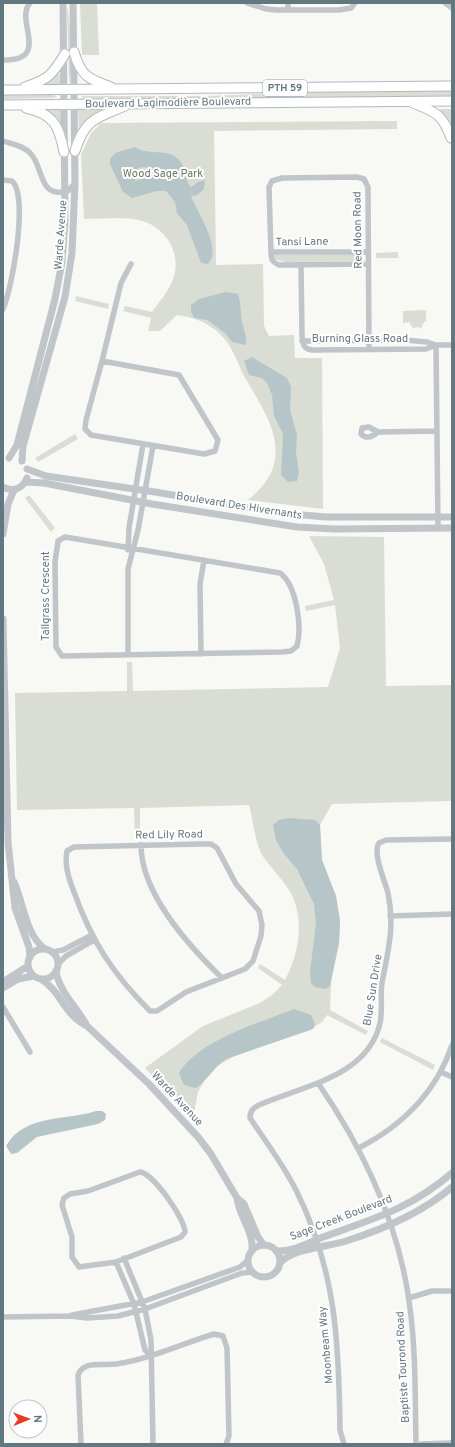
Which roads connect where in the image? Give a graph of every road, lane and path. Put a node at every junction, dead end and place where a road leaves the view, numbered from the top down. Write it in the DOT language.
graph roads {
  1 [pos="30,3"];
  2 [pos="63,3"];
  3 [pos="73,3"];
  4 [pos="247,3"];
  5 [pos="288,3"];
  6 [pos="354,3"];
  7 [pos="445,3"];
  8 [pos="452,8"];
  9 [pos="288,10"];
  10 [pos="74,52"];
  11 [pos="64,54"];
  12 [pos="3,60"];
  13 [pos="452,86"];
  14 [pos="118,89"];
  15 [pos="3,90"];
  16 [pos="16,90"];
  17 [pos="64,90"];
  18 [pos="74,90"];
  19 [pos="408,101"];
  20 [pos="452,101"];
  21 [pos="64,104"];
  22 [pos="75,104"];
  23 [pos="130,104"];
  24 [pos="3,105"];
  25 [pos="13,105"];
  26 [pos="452,135"];
  27 [pos="3,141"];
  28 [pos="75,151"];
  29 [pos="64,152"];
  30 [pos="3,180"];
  31 [pos="75,182"];
  32 [pos="64,192"];
  33 [pos="271,252"];
  34 [pos="368,252"];
  35 [pos="131,264"];
  36 [pos="368,264"];
  37 [pos="301,265"];
  38 [pos="3,309"];
  39 [pos="369,340"];
  40 [pos="302,341"];
  41 [pos="452,345"];
  42 [pos="436,346"];
  43 [pos="369,350"];
  44 [pos="102,361"];
  45 [pos="437,431"];
  46 [pos="378,432"];
  47 [pos="143,444"];
  48 [pos="153,446"];
  49 [pos="6,459"];
  50 [pos="22,461"];
  51 [pos="27,469"];
  52 [pos="26,482"];
  53 [pos="3,487"];
  54 [pos="136,489"];
  55 [pos="14,490"];
  56 [pos="146,491"];
  57 [pos="134,500"];
  58 [pos="144,502"];
  59 [pos="438,517"];
  60 [pos="452,517"];
  61 [pos="438,528"];
  62 [pos="452,528"];
  63 [pos="3,534"];
  64 [pos="131,548"];
  65 [pos="204,560"];
  66 [pos="3,619"];
  67 [pos="201,654"];
  68 [pos="128,655"];
  69 [pos="452,839"];
  70 [pos="141,845"];
  71 [pos="12,879"];
  72 [pos="452,914"];
  73 [pos="390,916"];
  74 [pos="93,938"];
  75 [pos="45,949"];
  76 [pos="52,952"];
  77 [pos="30,956"];
  78 [pos="58,964"];
  79 [pos="28,966"];
  80 [pos="56,971"];
  81 [pos="34,976"];
  82 [pos="222,978"];
  83 [pos="42,979"];
  84 [pos="3,982"];
  85 [pos="3,988"];
  86 [pos="3,1007"];
  87 [pos="87,1026"];
  88 [pos="452,1045"];
  89 [pos="30,1052"];
  90 [pos="441,1072"];
  91 [pos="452,1077"];
  92 [pos="318,1083"];
  93 [pos="359,1148"];
  94 [pos="452,1173"];
  95 [pos="452,1187"];
  96 [pos="237,1198"];
  97 [pos="389,1220"];
  98 [pos="318,1244"];
  99 [pos="264,1245"];
  100 [pos="276,1250"];
  101 [pos="252,1251"];
  102 [pos="124,1258"];
  103 [pos="248,1260"];
  104 [pos="116,1262"];
  105 [pos="280,1263"];
  106 [pos="252,1272"];
  107 [pos="452,1291"];
  108 [pos="409,1298"];
  109 [pos="142,1302"];
  110 [pos="134,1304"];
  111 [pos="145,1309"];
  112 [pos="136,1312"];
  113 [pos="70,1316"];
  114 [pos="3,1317"];
  115 [pos="150,1356"];
  116 [pos="452,1443"];
  117 [pos="81,1444"];
  118 [pos="154,1444"];
  119 [pos="226,1444"];
  120 [pos="344,1444"];
  121 [pos="416,1444"];
  122 [pos="421,1444"];
  1 -- 12 [label="street"];
  2 -- 11 [label="street, Warde Avenue"];
  3 -- 10 [label="street, Warde Avenue"];
  4 -- 9 [label="street"];
  5 -- 9 [label="street"];
  6 -- 9 [label="street"];
  7 -- 8 [label="street"];
  10 -- 14 [label="main road"];
  10 -- 18 [label="street, Warde Avenue"];
  11 -- 16 [label="main road"];
  11 -- 17 [label="street, Warde Avenue"];
  13 -- 14 [label="main road, Boulevard Lagimodière Boulevard / PTH 59"];
  14 -- 18 [label="main road, Boulevard Lagimodière Boulevard / PTH 59"];
  15 -- 16 [label="main road, Boulevard Lagimodière Boulevard / PTH 59"];
  16 -- 17 [label="main road, Boulevard Lagimodière Boulevard / PTH 59"];
  17 -- 18 [label="main road, Boulevard Lagimodière Boulevard / PTH 59"];
  17 -- 21 [label="street, Warde Avenue"];
  18 -- 22 [label="street, Warde Avenue"];
  19 -- 20 [label="main road, Boulevard Lagimodière Boulevard / PTH 59"];
  19 -- 23 [label="main road, Boulevard Lagimodière Boulevard / PTH 59"];
  19 -- 26 [label="main road"];
  21 -- 22 [label="main road, Boulevard Lagimodière Boulevard / PTH 59"];
  21 -- 25 [label="main road, Boulevard Lagimodière Boulevard / PTH 59"];
  21 -- 29 [label="street, Warde Avenue"];
  22 -- 23 [label="main road, Boulevard Lagimodière Boulevard / PTH 59"];
  22 -- 28 [label="street, Warde Avenue"];
  23 -- 28 [label="main road"];
  24 -- 25 [label="main road, Boulevard Lagimodière Boulevard / PTH 59"];
  25 -- 29 [label="main road"];
  27 -- 32 [label="street"];
  28 -- 31 [label="street, Warde Avenue"];
  29 -- 32 [label="street, Warde Avenue"];
  30 -- 38 [label="street"];
  31 -- 32 [label="street"];
  31 -- 50 [label="street, Warde Avenue"];
  32 -- 49 [label="street, Warde Avenue"];
  33 -- 34 [label="street, Tansi Lane"];
  33 -- 34 [label="street, Red Moon Road"];
  33 -- 37 [label="street, Tansi Lane"];
  34 -- 36 [label="street, Red Moon Road"];
  35 -- 44 [label="street"];
  36 -- 37 [label="street, Tansi Lane"];
  36 -- 39 [label="street, Red Moon Road"];
  37 -- 40 [label="street"];
  39 -- 40 [label="street, Burning Glass Road"];
  39 -- 42 [label="street, Burning Glass Road"];
  39 -- 43 [label="street, Red Moon Road"];
  40 -- 43 [label="street, Burning Glass Road"];
  41 -- 42 [label="street, Burning Glass Road"];
  42 -- 43 [label="street, Burning Glass Road"];
  42 -- 45 [label="street"];
  44 -- 47 [label="street"];
  44 -- 48 [label="street"];
  45 -- 46 [label="street"];
  45 -- 59 [label="street"];
  47 -- 48 [label="street"];
  47 -- 54 [label="street"];
  48 -- 56 [label="street"];
  49 -- 50 [label="street"];
  50 -- 51 [label="street"];
  51 -- 52 [label="street"];
  51 -- 54 [label="street, Boulevard Des Hivernants"];
  52 -- 55 [label="street"];
  52 -- 57 [label="street, Boulevard Des Hivernants"];
  53 -- 55 [label="street"];
  54 -- 56 [label="street, Boulevard Des Hivernants"];
  54 -- 57 [label="street"];
  55 -- 63 [label="street"];
  56 -- 58 [label="street"];
  56 -- 59 [label="street, Boulevard Des Hivernants"];
  57 -- 58 [label="street, Boulevard Des Hivernants"];
  57 -- 64 [label="street"];
  58 -- 61 [label="street, Boulevard Des Hivernants"];
  58 -- 64 [label="street"];
  59 -- 60 [label="street, Boulevard Des Hivernants"];
  59 -- 61 [label="street"];
  61 -- 62 [label="street, Boulevard Des Hivernants"];
  64 -- 65 [label="street, Tallgrass Crescent"];
  64 -- 68 [label="street"];
  64 -- 68 [label="street, Tallgrass Crescent"];
  65 -- 67 [label="street"];
  65 -- 67 [label="street, Tallgrass Crescent"];
  66 -- 71 [label="street"];
  67 -- 68 [label="street, Tallgrass Crescent"];
  69 -- 73 [label="street, Blue Sun Drive"];
  70 -- 74 [label="street, Red Lily Road"];
  70 -- 82 [label="street"];
  70 -- 82 [label="street, Red Lily Road"];
  71 -- 75 [label="street"];
  71 -- 77 [label="street"];
  72 -- 73 [label="street"];
  73 -- 92 [label="street, Blue Sun Drive"];
  74 -- 76 [label="street"];
  74 -- 78 [label="street"];
  74 -- 82 [label="street, Red Lily Road"];
  75 -- 76 [label="street"];
  75 -- 77 [label="street"];
  76 -- 78 [label="street"];
  77 -- 79 [label="street"];
  78 -- 80 [label="street"];
  79 -- 81 [label="street"];
  79 -- 84 [label="street"];
  80 -- 83 [label="street"];
  80 -- 87 [label="street, Warde Avenue"];
  81 -- 83 [label="street"];
  81 -- 85 [label="street"];
  83 -- 87 [label="street, Warde Avenue"];
  86 -- 89 [label="street"];
  87 -- 96 [label="street, Warde Avenue"];
  88 -- 90 [label="street"];
  90 -- 91 [label="street"];
  90 -- 93 [label="street"];
  92 -- 93 [label="street, Baptiste Tourond Road"];
  92 -- 98 [label="street, Blue Sun Drive"];
  93 -- 97 [label="street, Baptiste Tourond Road"];
  94 -- 97 [label="street, Sage Creek Boulevard"];
  95 -- 97 [label="street, Sage Creek Boulevard"];
  96 -- 99 [label="street, Warde Avenue"];
  96 -- 101 [label="street, Warde Avenue"];
  97 -- 98 [label="street, Sage Creek Boulevard"];
  97 -- 98 [label="street, Sage Creek Boulevard"];
  97 -- 108 [label="street, Baptiste Tourond Road"];
  98 -- 100 [label="street, Sage Creek Boulevard"];
  98 -- 105 [label="street, Sage Creek Boulevard"];
  98 -- 120 [label="street, Moonbeam Way"];
  99 -- 100 [label="street"];
  99 -- 101 [label="street"];
  100 -- 105 [label="street"];
  101 -- 103 [label="street"];
  102 -- 104 [label="street"];
  102 -- 104 [label="street"];
  102 -- 109 [label="street"];
  103 -- 106 [label="street"];
  103 -- 109 [label="street"];
  104 -- 110 [label="street"];
  105 -- 106 [label="street"];
  106 -- 111 [label="street"];
  107 -- 108 [label="street"];
  108 -- 121 [label="street, Baptiste Tourond Road"];
  109 -- 110 [label="street"];
  109 -- 111 [label="street"];
  110 -- 112 [label="street"];
  110 -- 113 [label="street"];
  111 -- 112 [label="street"];
  111 -- 115 [label="street"];
  112 -- 113 [label="street"];
  112 -- 115 [label="street"];
  113 -- 114 [label="street"];
  115 -- 117 [label="street"];
  115 -- 118 [label="street"];
  115 -- 119 [label="street"];
  116 -- 122 [label="street"];
}
